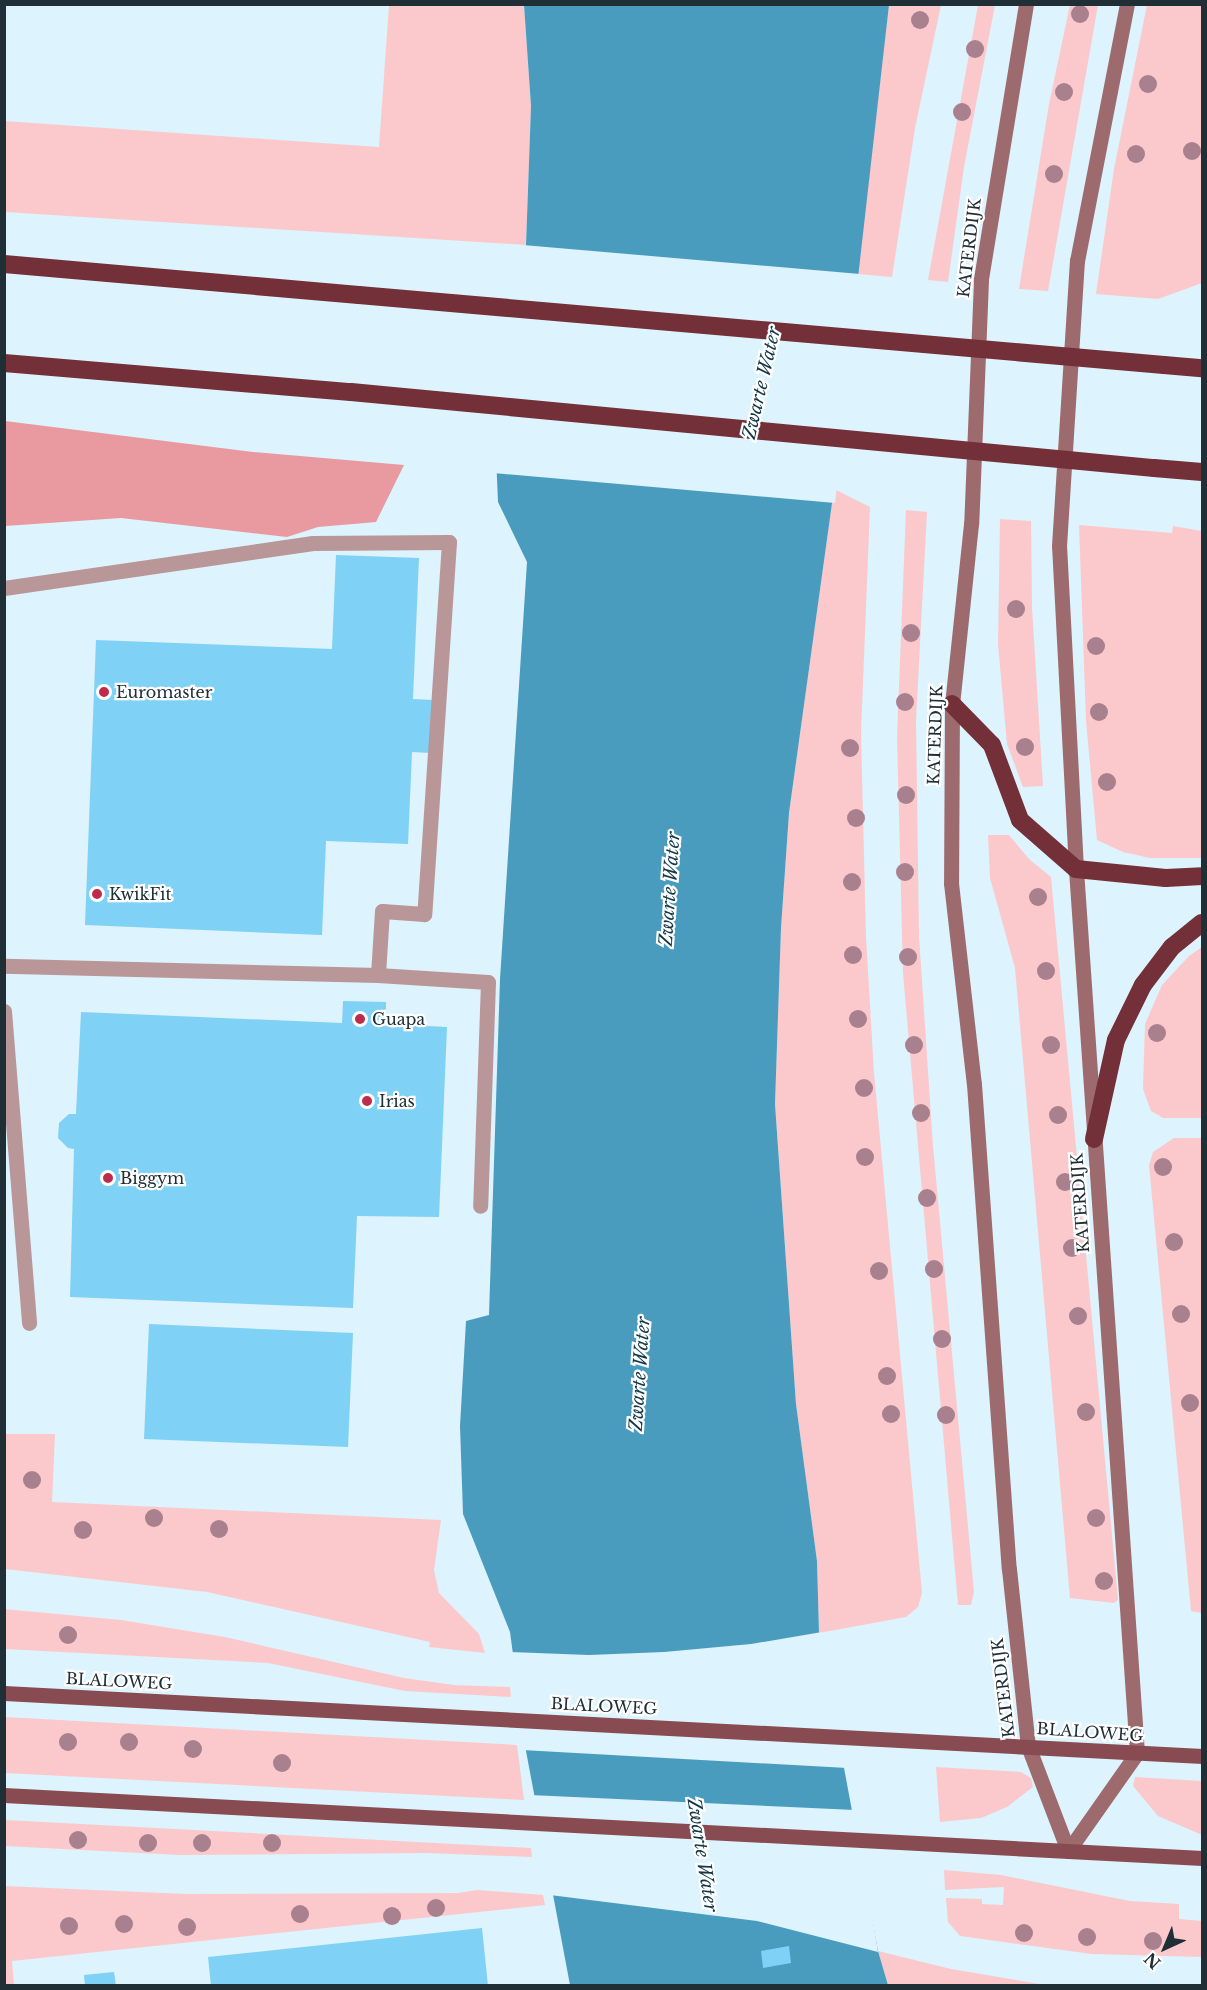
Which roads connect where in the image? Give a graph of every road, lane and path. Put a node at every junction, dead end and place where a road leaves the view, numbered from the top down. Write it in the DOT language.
graph roads {
  1 [pos="1026,4"];
  2 [pos="1127,4"];
  3 [pos="4,264"];
  4 [pos="4,363"];
  5 [pos="1203,368"];
  6 [pos="1203,472"];
  7 [pos="4,588"];
  8 [pos="952,704"];
  9 [pos="1076,869"];
  10 [pos="1203,876"];
  11 [pos="1203,923"];
  12 [pos="4,966"];
  13 [pos="378,975"];
  14 [pos="4,1011"];
  15 [pos="1094,1139"];
  16 [pos="480,1206"];
  17 [pos="28,1323"];
  18 [pos="4,1693"];
  19 [pos="1028,1746"];
  20 [pos="1137,1753"];
  21 [pos="1203,1756"];
  22 [pos="4,1795"];
  23 [pos="1068,1851"];
  24 [pos="1203,1858"];
  1 -- 8 [label="main road, KATERDIJK"];
  2 -- 9 [label="main road, KATERDIJK"];
  3 -- 5 [label="highway, bridge"];
  4 -- 6 [label="highway, bridge"];
  7 -- 13 [label="lane"];
  8 -- 9 [label="highway"];
  8 -- 19 [label="main road, KATERDIJK"];
  9 -- 10 [label="highway"];
  9 -- 15 [label="main road, KATERDIJK"];
  11 -- 15 [label="highway"];
  12 -- 13 [label="lane"];
  13 -- 16 [label="lane"];
  14 -- 17 [label="lane"];
  15 -- 20 [label="main road, KATERDIJK"];
  18 -- 19 [label="main road, BLALOWEG"];
  19 -- 20 [label="main road, BLALOWEG"];
  19 -- 23 [label="main road, KATERDIJK"];
  20 -- 21 [label="main road, BLALOWEG"];
  20 -- 23 [label="main road"];
  22 -- 23 [label="main road"];
  23 -- 24 [label="main road"];
}
